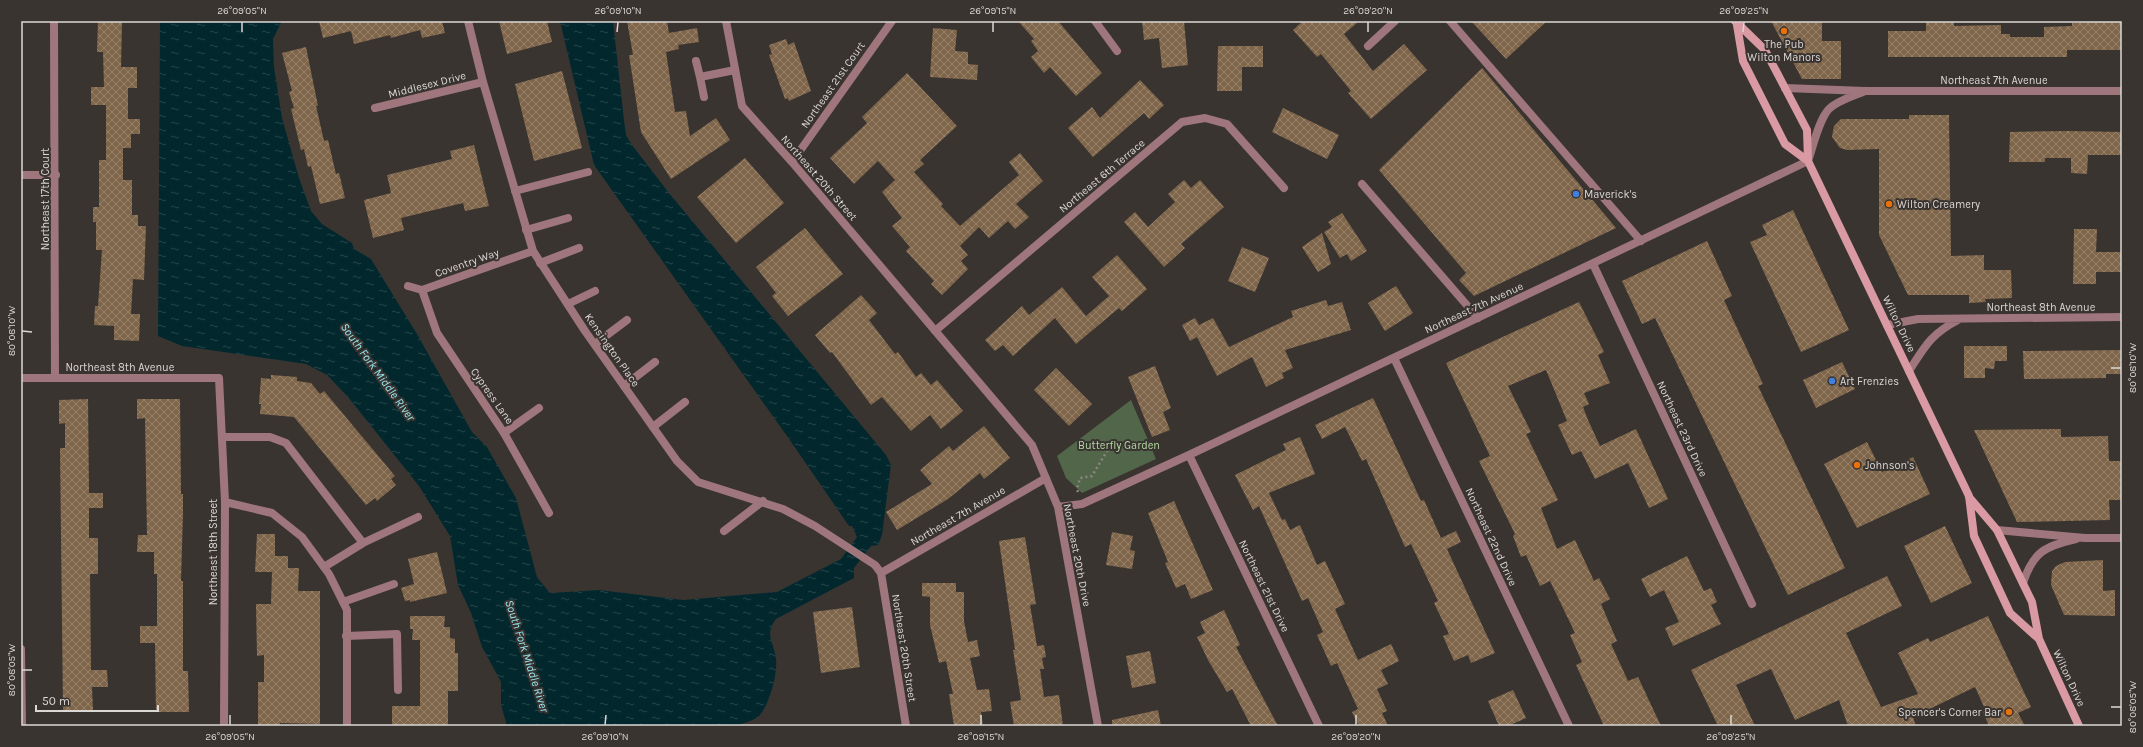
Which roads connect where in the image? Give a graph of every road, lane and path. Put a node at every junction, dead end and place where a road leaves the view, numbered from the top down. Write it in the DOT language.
graph roads {
  1 [pos="54,21"];
  2 [pos="468,21"];
  3 [pos="726,21"];
  4 [pos="892,21"];
  5 [pos="1095,21"];
  6 [pos="1396,21"];
  7 [pos="1450,21"];
  8 [pos="1736,23"];
  9 [pos="1368,46"];
  10 [pos="1117,51"];
  11 [pos="696,61"];
  12 [pos="736,70"];
  13 [pos="700,76"];
  14 [pos="483,82"];
  15 [pos="1785,88"];
  16 [pos="1866,91"];
  17 [pos="2122,91"];
  18 [pos="704,97"];
  19 [pos="375,108"];
  20 [pos="1808,161"];
  21 [pos="792,162"];
  22 [pos="588,172"];
  23 [pos="21,175"];
  24 [pos="56,175"];
  25 [pos="1362,184"];
  26 [pos="1284,188"];
  27 [pos="515,191"];
  28 [pos="568,218"];
  29 [pos="526,230"];
  30 [pos="1641,241"];
  31 [pos="579,248"];
  32 [pos="533,251"];
  33 [pos="540,263"];
  34 [pos="1593,264"];
  35 [pos="408,286"];
  36 [pos="422,290"];
  37 [pos="595,291"];
  38 [pos="568,304"];
  39 [pos="1478,318"];
  40 [pos="2122,318"];
  41 [pos="1960,319"];
  42 [pos="627,320"];
  43 [pos="1887,325"];
  44 [pos="935,331"];
  45 [pos="595,344"];
  46 [pos="1394,358"];
  47 [pos="655,362"];
  48 [pos="1909,370"];
  49 [pos="21,378"];
  50 [pos="55,378"];
  51 [pos="219,378"];
  52 [pos="624,386"];
  53 [pos="684,402"];
  54 [pos="538,408"];
  55 [pos="653,427"];
  56 [pos="504,433"];
  57 [pos="222,437"];
  58 [pos="1110,446"];
  59 [pos="1189,455"];
  60 [pos="1046,478"];
  61 [pos="1969,496"];
  62 [pos="225,502"];
  63 [pos="762,502"];
  64 [pos="1082,504"];
  65 [pos="1058,507"];
  66 [pos="549,513"];
  67 [pos="418,517"];
  68 [pos="1997,530"];
  69 [pos="724,531"];
  70 [pos="2085,538"];
  71 [pos="2122,538"];
  72 [pos="363,543"];
  73 [pos="324,567"];
  74 [pos="881,573"];
  75 [pos="394,584"];
  76 [pos="2023,584"];
  77 [pos="343,602"];
  78 [pos="1752,604"];
  79 [pos="346,636"];
  80 [pos="2039,639"];
  81 [pos="21,649"];
  82 [pos="398,690"];
  83 [pos="22,726"];
  84 [pos="224,726"];
  85 [pos="348,726"];
  86 [pos="906,726"];
  87 [pos="1098,726"];
  88 [pos="1319,726"];
  89 [pos="1569,726"];
  90 [pos="2079,726"];
  1 -- 24 [label="street, Northeast 17th Court"];
  2 -- 14 [label="street, Kensington Place"];
  3 -- 12 [label="street, Northeast 20th Street"];
  4 -- 21 [label="street, Northeast 21st Court"];
  5 -- 10 [label="street"];
  6 -- 9 [label="street"];
  7 -- 30 [label="street"];
  8 -- 15 [label="main road, Wilton Drive"];
  8 -- 20 [label="main road, Wilton Drive"];
  11 -- 13 [label="street"];
  12 -- 13 [label="street"];
  12 -- 21 [label="street, Northeast 20th Street"];
  13 -- 18 [label="street"];
  14 -- 19 [label="street, Middlesex Drive"];
  14 -- 27 [label="street, Kensington Place"];
  15 -- 16 [label="street, Northeast 7th Avenue"];
  15 -- 20 [label="main road, Wilton Drive"];
  16 -- 17 [label="street, Northeast 7th Avenue"];
  16 -- 20 [label="street, Northeast 7th Avenue"];
  20 -- 30 [label="street, Northeast 7th Avenue"];
  20 -- 43 [label="main road, Wilton Drive"];
  21 -- 44 [label="street, Northeast 20th Street"];
  22 -- 27 [label="street"];
  23 -- 24 [label="street"];
  24 -- 50 [label="street, Northeast 17th Court"];
  25 -- 39 [label="street"];
  26 -- 44 [label="street, Northeast 6th Terrace"];
  27 -- 29 [label="street, Kensington Place"];
  28 -- 29 [label="street"];
  29 -- 32 [label="street, Kensington Place"];
  30 -- 34 [label="street, Northeast 7th Avenue"];
  31 -- 33 [label="street"];
  32 -- 33 [label="street, Kensington Place"];
  32 -- 36 [label="street, Coventry Way"];
  33 -- 38 [label="street, Kensington Place"];
  34 -- 39 [label="street, Northeast 7th Avenue"];
  34 -- 78 [label="street, Northeast 23rd Drive"];
  35 -- 36 [label="street"];
  36 -- 56 [label="street, Cypress Lane"];
  37 -- 38 [label="street"];
  38 -- 45 [label="street, Kensington Place"];
  39 -- 46 [label="street, Northeast 7th Avenue"];
  40 -- 41 [label="street, Northeast 8th Avenue"];
  41 -- 43 [label="street, Northeast 8th Avenue"];
  41 -- 48 [label="street, Northeast 8th Avenue"];
  42 -- 45 [label="street"];
  43 -- 48 [label="main road, Wilton Drive"];
  44 -- 60 [label="street, Northeast 20th Drive"];
  45 -- 52 [label="street, Kensington Place"];
  46 -- 59 [label="street, Northeast 7th Avenue"];
  46 -- 89 [label="street, Northeast 22nd Drive"];
  47 -- 52 [label="street"];
  48 -- 61 [label="main road, Wilton Drive"];
  49 -- 50 [label="street, Northeast 8th Avenue"];
  50 -- 51 [label="street, Northeast 8th Avenue"];
  51 -- 57 [label="street, Northeast 18th Street"];
  52 -- 55 [label="street, Kensington Place"];
  53 -- 55 [label="street"];
  54 -- 56 [label="street"];
  55 -- 63 [label="street, Kensington Place"];
  56 -- 66 [label="street, Cypress Lane"];
  57 -- 62 [label="street, Northeast 18th Street"];
  57 -- 72 [label="street"];
  58 -- 64 [label="path"];
  59 -- 64 [label="street, Northeast 7th Avenue"];
  59 -- 88 [label="street, Northeast 21st Drive"];
  60 -- 65 [label="street, Northeast 20th Drive"];
  60 -- 74 [label="street, Northeast 7th Avenue"];
  61 -- 68 [label="main road, Wilton Drive"];
  61 -- 80 [label="main road, Wilton Drive"];
  62 -- 73 [label="street"];
  62 -- 84 [label="street, Northeast 18th Street"];
  63 -- 69 [label="street"];
  63 -- 74 [label="street, Kensington Place"];
  64 -- 65 [label="street, Northeast 7th Avenue"];
  65 -- 87 [label="street, Northeast 20th Drive"];
  67 -- 72 [label="street"];
  68 -- 70 [label="street"];
  68 -- 76 [label="main road, Wilton Drive"];
  70 -- 71 [label="street"];
  70 -- 76 [label="street"];
  72 -- 73 [label="street"];
  73 -- 77 [label="street"];
  74 -- 86 [label="street, Northeast 20th Street"];
  75 -- 77 [label="street"];
  76 -- 80 [label="main road, Wilton Drive"];
  77 -- 79 [label="street"];
  79 -- 82 [label="street"];
  79 -- 85 [label="street"];
  80 -- 90 [label="main road, Wilton Drive"];
  81 -- 83 [label="street"];
}
